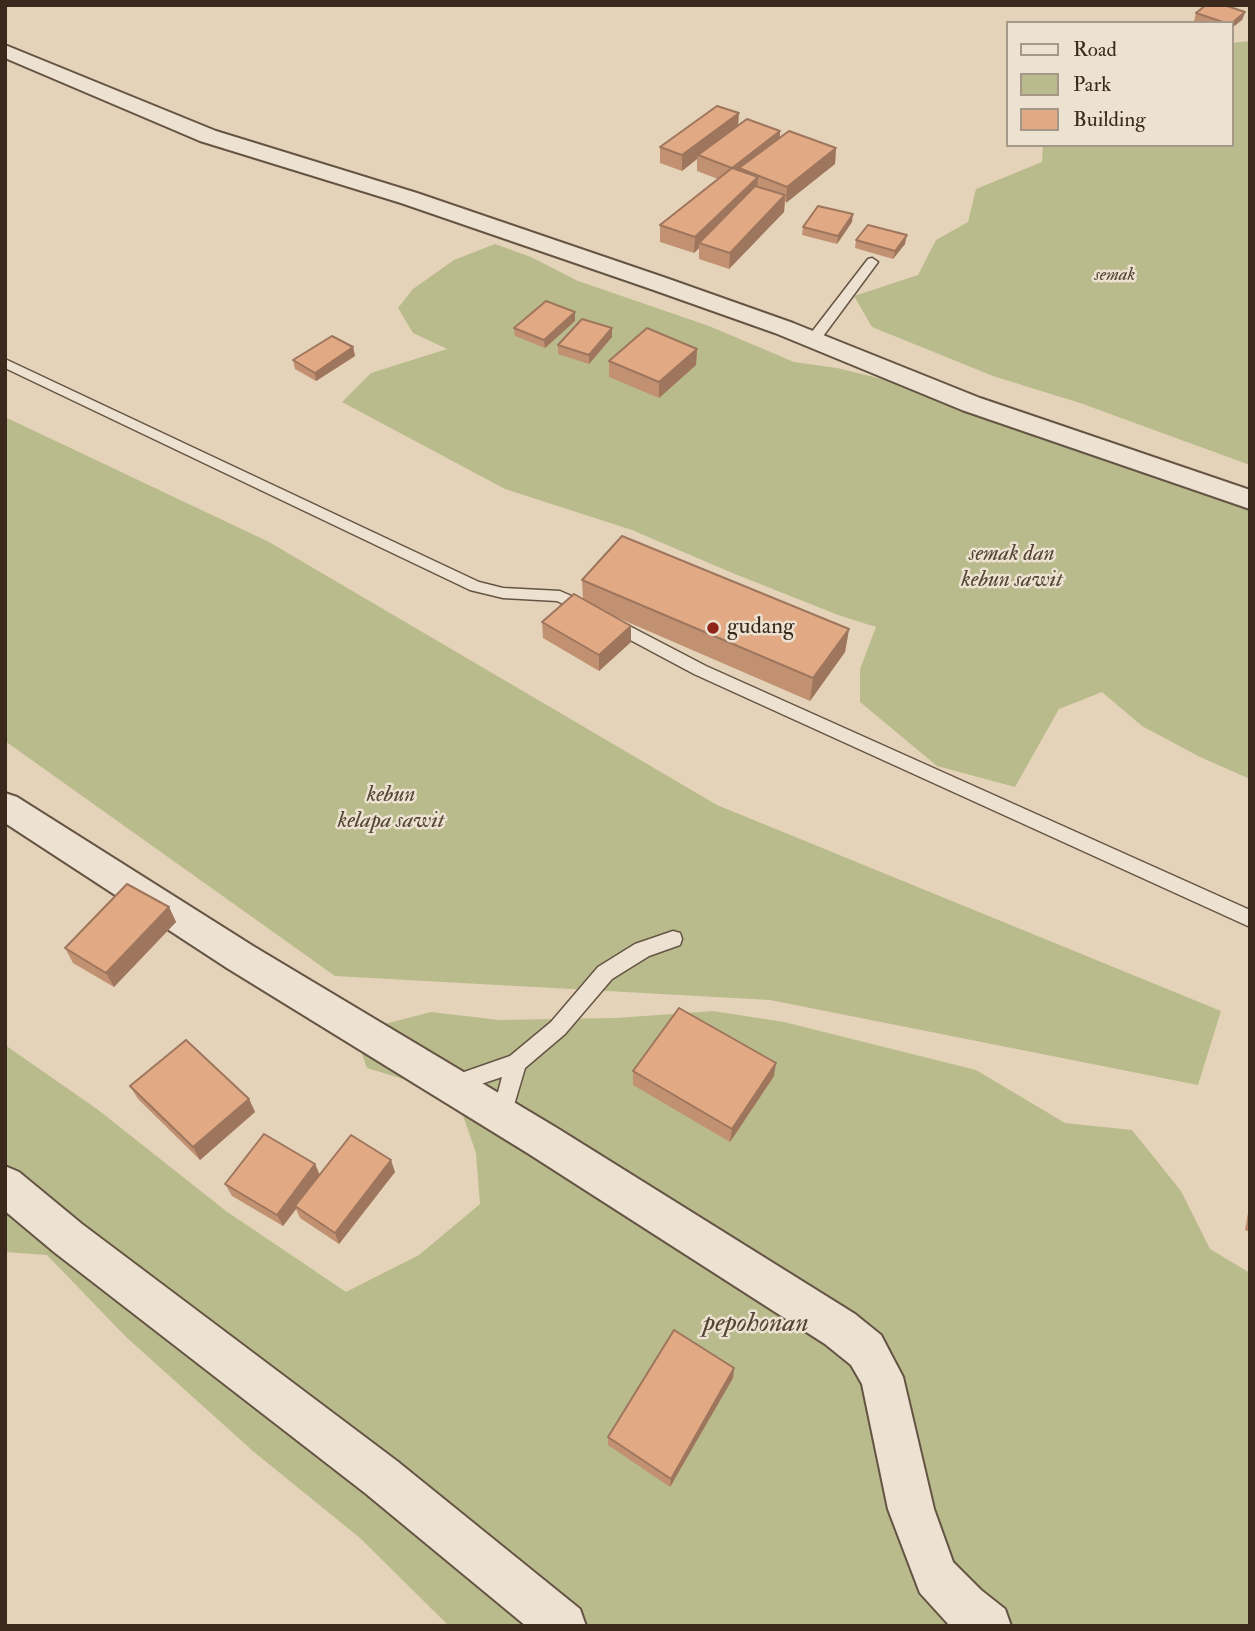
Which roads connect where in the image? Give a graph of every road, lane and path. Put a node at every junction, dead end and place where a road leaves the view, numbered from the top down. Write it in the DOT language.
graph roads {
  1 [pos="5,51"];
  2 [pos="872,262"];
  3 [pos="813,340"];
  4 [pos="5,363"];
  5 [pos="1250,500"];
  6 [pos="5,806"];
  7 [pos="1250,919"];
  8 [pos="673,939"];
  9 [pos="516,1063"];
  10 [pos="451,1084"];
  11 [pos="502,1115"];
  12 [pos="5,1185"];
  13 [pos="563,1626"];
  14 [pos="989,1626"];
  1 -- 3 [label="street"];
  2 -- 3 [label="lane"];
  3 -- 5 [label="street"];
  4 -- 7 [label="lane"];
  6 -- 10 [label="street"];
  8 -- 9 [label="lane"];
  9 -- 10 [label="lane"];
  9 -- 11 [label="lane"];
  10 -- 11 [label="street"];
  11 -- 14 [label="street"];
  12 -- 13 [label="street"];
}
